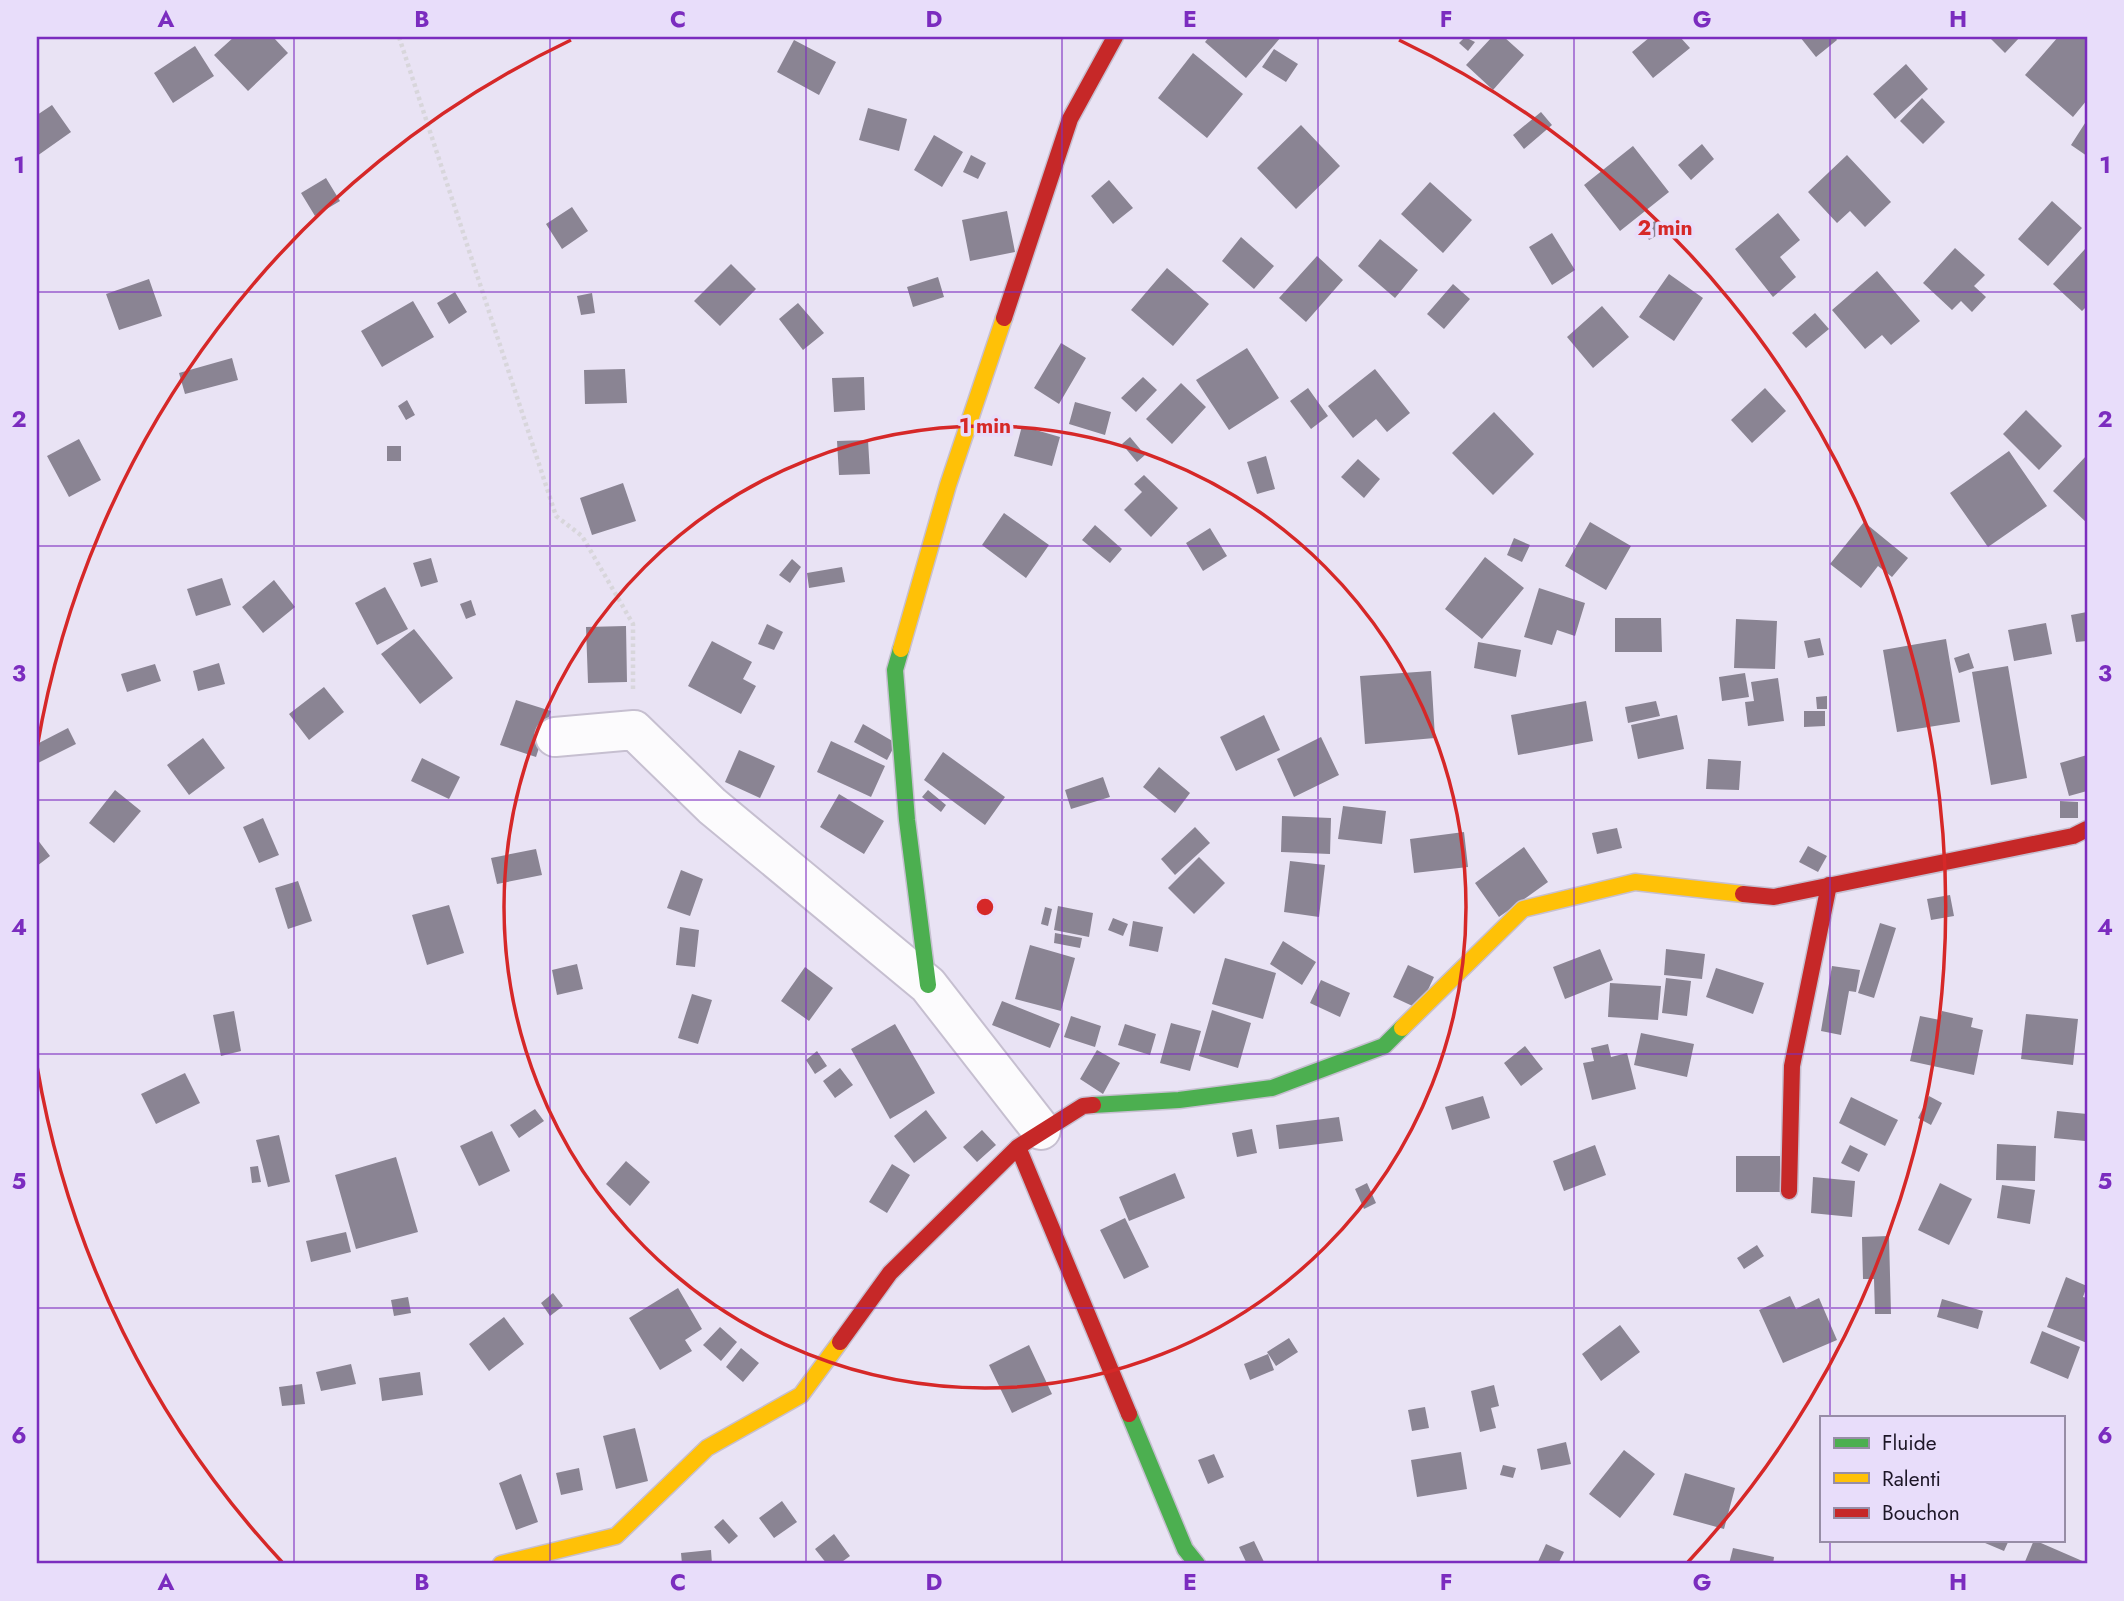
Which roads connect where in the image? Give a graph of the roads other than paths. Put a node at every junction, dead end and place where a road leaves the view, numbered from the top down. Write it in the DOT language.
graph roads {
  1 [pos="1115,37"];
  2 [pos="555,737"];
  3 [pos="2087,829"];
  4 [pos="1829,886"];
  5 [pos="928,985"];
  6 [pos="1029,1139"];
  7 [pos="1789,1191"];
  8 [pos="501,1564"];
  9 [pos="1197,1564"];
  1 -- 5 [label="street"];
  2 -- 5 [label="street"];
  3 -- 4 [label="street"];
  4 -- 6 [label="street"];
  4 -- 7 [label="street"];
  5 -- 6 [label="street"];
  6 -- 8 [label="street"];
  6 -- 9 [label="street"];
}
